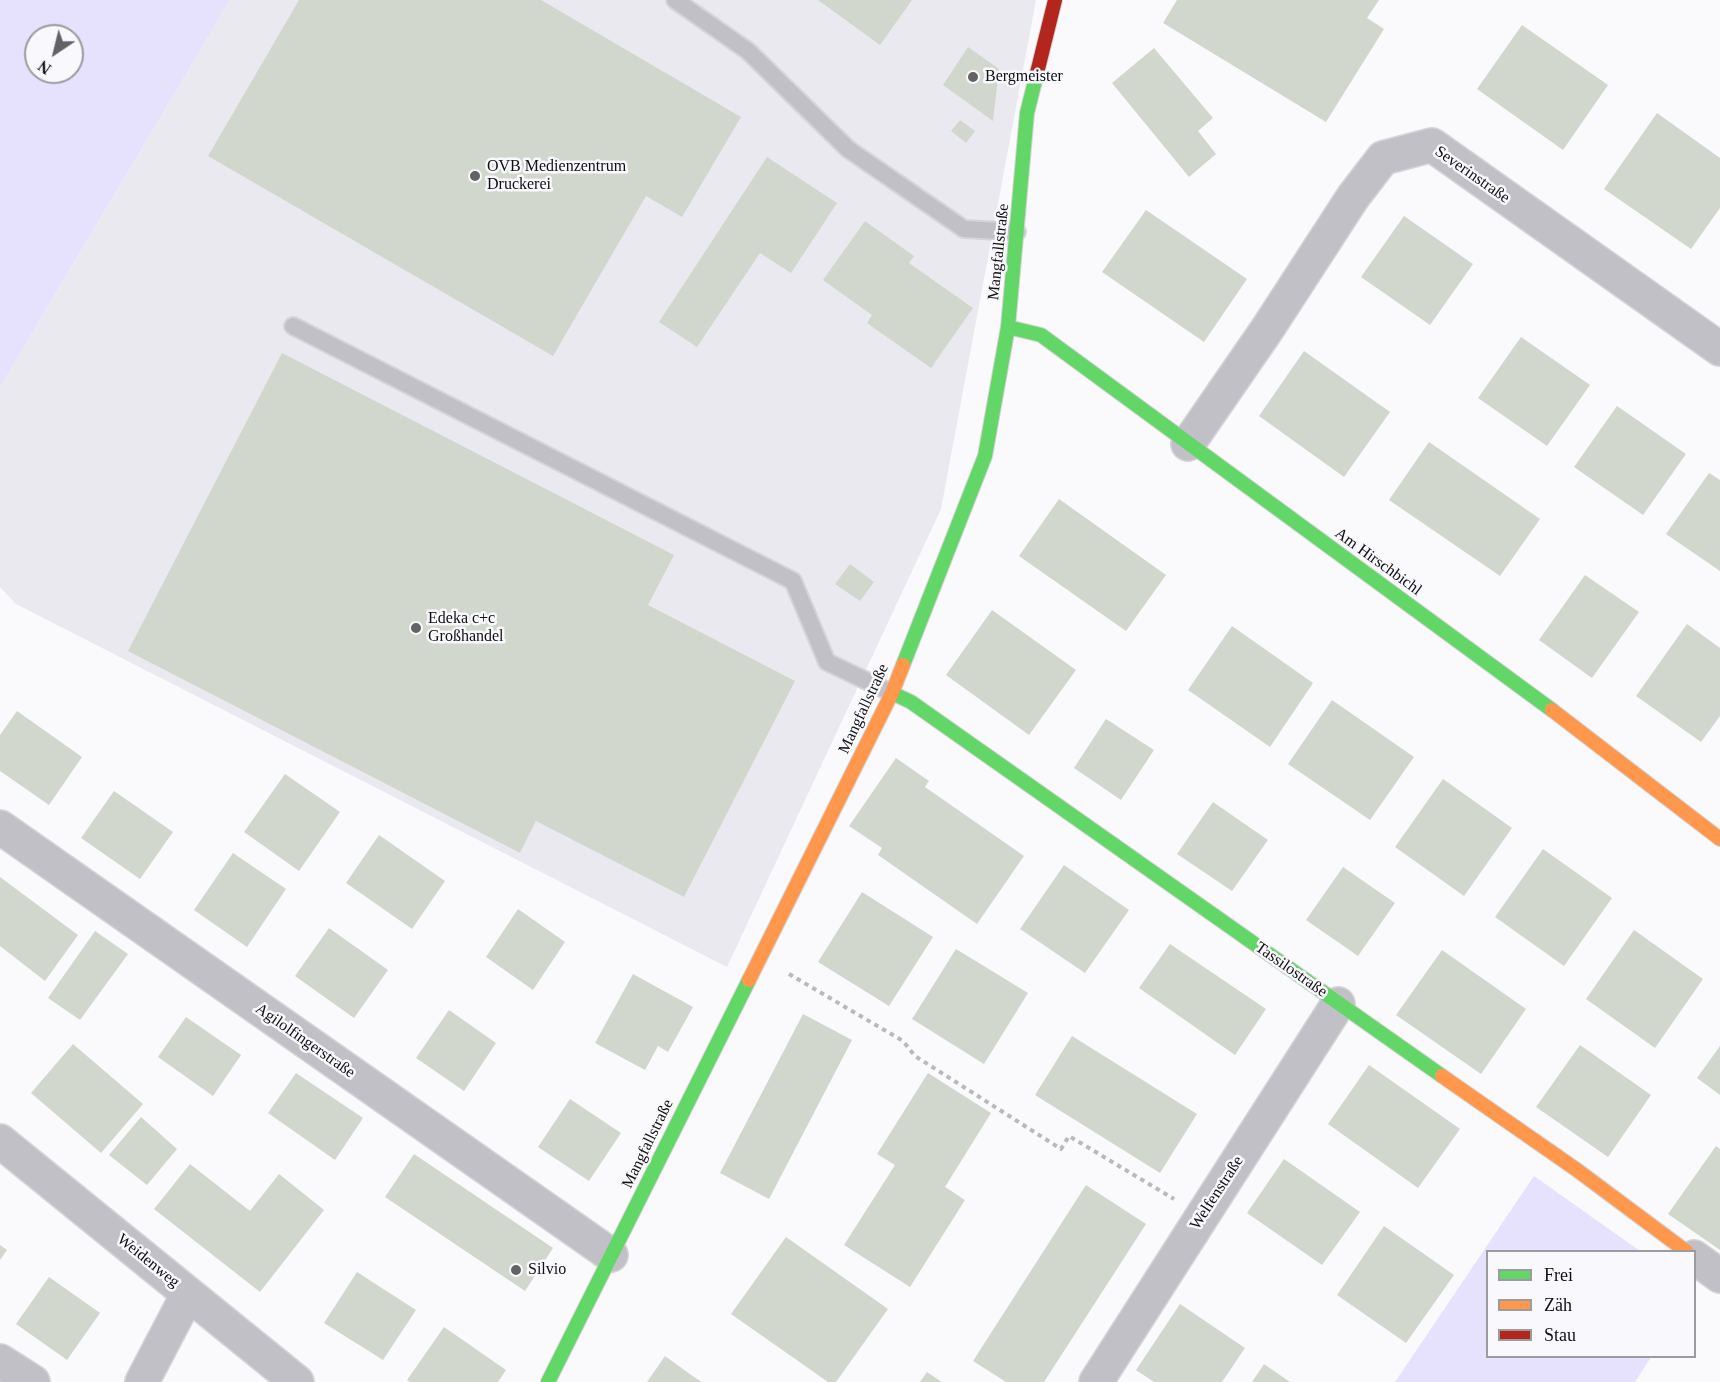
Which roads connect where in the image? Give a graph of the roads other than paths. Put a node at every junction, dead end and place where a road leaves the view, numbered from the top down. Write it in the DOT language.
graph roads {
  1 [pos="675,0"];
  2 [pos="1054,0"];
  3 [pos="1017,232"];
  4 [pos="293,326"];
  5 [pos="1008,327"];
  6 [pos="1720,349"];
  7 [pos="1188,444"];
  8 [pos="892,693"];
  9 [pos="0,827"];
  10 [pos="1720,839"];
  11 [pos="1338,1004"];
  12 [pos="0,1141"];
  13 [pos="1686,1250"];
  14 [pos="611,1255"];
  15 [pos="1696,1258"];
  16 [pos="1720,1276"];
  17 [pos="188,1294"];
  18 [pos="0,1360"];
  19 [pos="33,1382"];
  20 [pos="142,1382"];
  21 [pos="297,1382"];
  22 [pos="548,1382"];
  23 [pos="1096,1382"];
  1 -- 3 [label="lane"];
  2 -- 3 [label="street, Mangfallstraße"];
  3 -- 5 [label="street, Mangfallstraße"];
  4 -- 8 [label="lane"];
  5 -- 7 [label="street, Am Hirschbichl"];
  5 -- 8 [label="street, Mangfallstraße"];
  6 -- 7 [label="street, Severinstraße"];
  7 -- 10 [label="street, Am Hirschbichl"];
  8 -- 11 [label="street, Tassilostraße"];
  8 -- 14 [label="street, Mangfallstraße"];
  9 -- 14 [label="street, Agilolfingerstraße"];
  11 -- 13 [label="street, Tassilostraße"];
  11 -- 23 [label="street, Welfenstraße"];
  12 -- 17 [label="street, Weidenweg"];
  14 -- 22 [label="street, Mangfallstraße"];
  15 -- 16 [label="street"];
  17 -- 20 [label="street"];
  17 -- 21 [label="street, Weidenweg"];
  18 -- 19 [label="street"];
}
